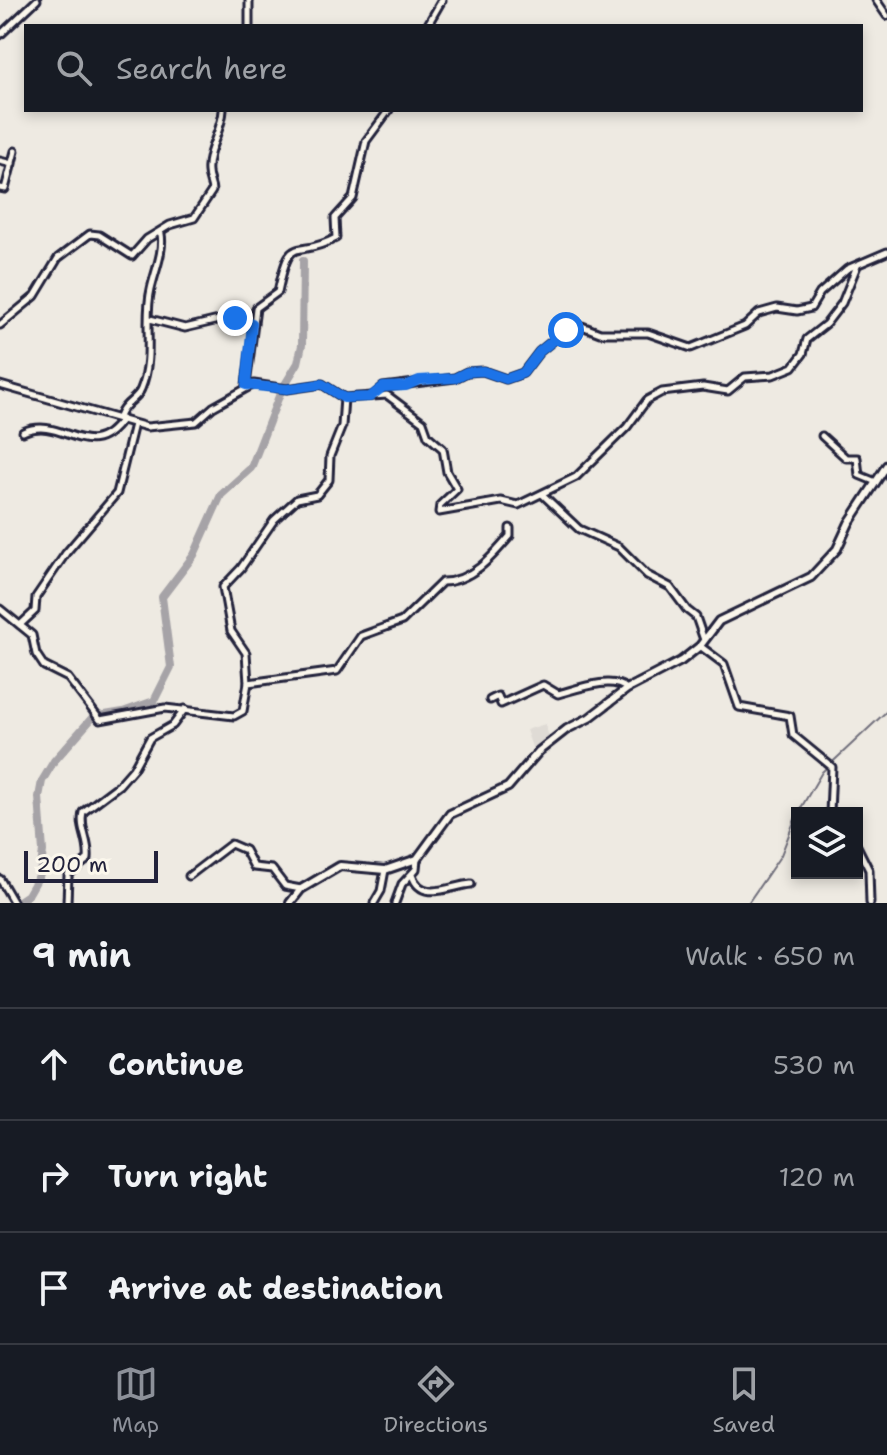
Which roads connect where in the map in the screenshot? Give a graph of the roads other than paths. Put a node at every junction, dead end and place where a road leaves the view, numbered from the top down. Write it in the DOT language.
graph roads {
  1 [pos="37,0"];
  2 [pos="249,0"];
  3 [pos="442,0"];
  4 [pos="876,0"];
  5 [pos="887,16"];
  6 [pos="249,24"];
  7 [pos="428,24"];
  8 [pos="0,35"];
  9 [pos="223,112"];
  10 [pos="388,112"];
  11 [pos="15,151"];
  12 [pos="0,161"];
  13 [pos="12,164"];
  14 [pos="0,188"];
  15 [pos="161,234"];
  16 [pos="887,252"];
  17 [pos="857,266"];
  18 [pos="150,319"];
  19 [pos="252,323"];
  20 [pos="0,325"];
  21 [pos="0,385"];
  22 [pos="246,385"];
  23 [pos="373,396"];
  24 [pos="344,398"];
  25 [pos="120,418"];
  26 [pos="134,424"];
  27 [pos="23,432"];
  28 [pos="822,436"];
  29 [pos="887,465"];
  30 [pos="876,482"];
  31 [pos="543,495"];
  32 [pos="510,528"];
  33 [pos="0,609"];
  34 [pos="20,625"];
  35 [pos="702,643"];
  36 [pos="248,683"];
  37 [pos="627,689"];
  38 [pos="490,700"];
  39 [pos="185,708"];
  40 [pos="830,807"];
  41 [pos="863,858"];
  42 [pos="417,859"];
  43 [pos="385,870"];
  44 [pos="412,875"];
  45 [pos="189,876"];
  46 [pos="0,879"];
  47 [pos="471,884"];
  48 [pos="301,889"];
  49 [pos="14,902"];
  50 [pos="397,902"];
  51 [pos="67,903"];
  52 [pos="290,903"];
  53 [pos="374,903"];
  54 [pos="870,903"];
  1 -- 8 [label="street"];
  2 -- 6 [label="street"];
  3 -- 7 [label="street"];
  4 -- 5 [label="street"];
  9 -- 15 [label="street"];
  10 -- 19 [label="street"];
  11 -- 13 [label="street"];
  12 -- 13 [label="street"];
  13 -- 14 [label="street"];
  15 -- 18 [label="street"];
  15 -- 20 [label="street"];
  16 -- 17 [label="street"];
  17 -- 23 [label="street"];
  17 -- 31 [label="street"];
  18 -- 19 [label="street"];
  18 -- 25 [label="street"];
  19 -- 22 [label="street"];
  21 -- 25 [label="street"];
  22 -- 24 [label="street"];
  22 -- 26 [label="street"];
  23 -- 24 [label="street"];
  23 -- 31 [label="street"];
  24 -- 36 [label="street"];
  25 -- 26 [label="street"];
  25 -- 27 [label="street"];
  26 -- 34 [label="street"];
  28 -- 30 [label="street"];
  29 -- 30 [label="street"];
  30 -- 35 [label="street"];
  31 -- 35 [label="street"];
  32 -- 36 [label="street"];
  33 -- 34 [label="street"];
  34 -- 39 [label="street"];
  35 -- 37 [label="street"];
  35 -- 40 [label="street"];
  36 -- 39 [label="street"];
  37 -- 38 [label="street"];
  37 -- 42 [label="street"];
  39 -- 51 [label="street"];
  41 -- 54 [label="street"];
  42 -- 43 [label="street"];
  42 -- 44 [label="street"];
  43 -- 48 [label="street"];
  43 -- 53 [label="street"];
  44 -- 47 [label="street"];
  44 -- 50 [label="street"];
  45 -- 48 [label="street"];
  46 -- 49 [label="street"];
  48 -- 52 [label="street"];
}
